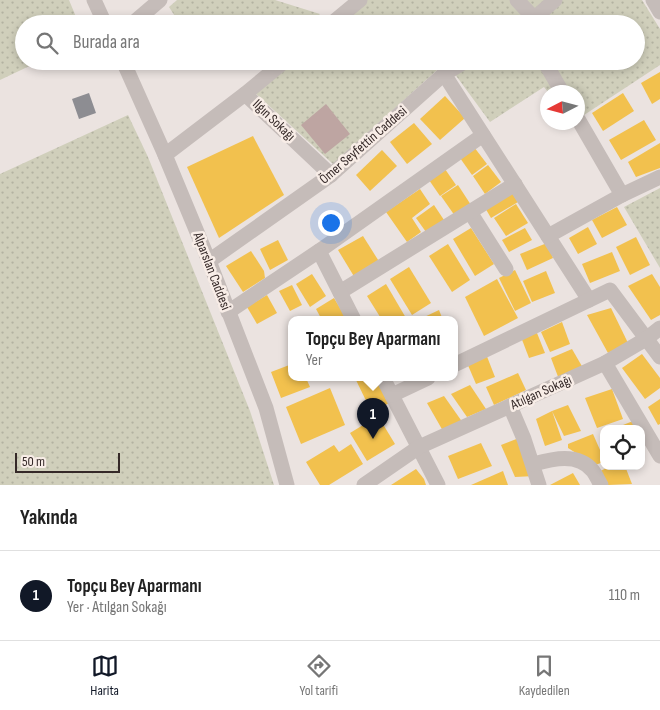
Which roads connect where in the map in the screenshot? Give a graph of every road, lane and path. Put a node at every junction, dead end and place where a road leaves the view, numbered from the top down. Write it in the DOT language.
graph roads {
  1 [pos="94,0"];
  2 [pos="160,0"];
  3 [pos="360,0"];
  4 [pos="517,0"];
  5 [pos="555,0"];
  6 [pos="652,0"];
  7 [pos="660,12"];
  8 [pos="101,15"];
  9 [pos="142,15"];
  10 [pos="342,15"];
  11 [pos="527,15"];
  12 [pos="538,15"];
  13 [pos="126,70"];
  14 [pos="274,70"];
  15 [pos="451,70"];
  16 [pos="549,70"];
  17 [pos="444,74"];
  18 [pos="558,85"];
  19 [pos="245,94"];
  20 [pos="585,130"];
  21 [pos="483,135"];
  22 [pos="165,154"];
  23 [pos="332,175"];
  24 [pos="660,178"];
  25 [pos="515,184"];
  26 [pos="622,194"];
  27 [pos="470,212"];
  28 [pos="548,236"];
  29 [pos="319,251"];
  30 [pos="209,261"];
  31 [pos="506,269"];
  32 [pos="340,292"];
  33 [pos="590,300"];
  34 [pos="228,312"];
  35 [pos="352,316"];
  36 [pos="660,328"];
  37 [pos="646,339"];
  38 [pos="660,357"];
  39 [pos="458,363"];
  40 [pos="605,363"];
  41 [pos="385,381"];
  42 [pos="422,381"];
  43 [pos="392,395"];
  44 [pos="510,406"];
  45 [pos="419,448"];
  46 [pos="660,456"];
  47 [pos="533,464"];
  48 [pos="287,485"];
  49 [pos="364,485"];
  50 [pos="438,485"];
  51 [pos="540,485"];
  52 [pos="601,485"];
  1 -- 8 [label="street"];
  2 -- 9 [label="street"];
  3 -- 10 [label="street"];
  4 -- 11 [label="street"];
  5 -- 12 [label="street"];
  6 -- 7 [label="street"];
  13 -- 22 [label="street, Alparslan Caddesi"];
  14 -- 19 [label="street"];
  15 -- 17 [label="street, Ömer Seyfettin Caddesi"];
  16 -- 18 [label="street"];
  17 -- 21 [label="street"];
  17 -- 23 [label="street, Ömer Seyfettin Caddesi"];
  19 -- 22 [label="street, Ilgın Sokağı"];
  19 -- 23 [label="street, Ilgın Sokağı"];
  20 -- 26 [label="street"];
  21 -- 25 [label="street"];
  21 -- 29 [label="street"];
  22 -- 30 [label="street, Alparslan Caddesi"];
  23 -- 30 [label="street, Ömer Seyfettin Caddesi"];
  24 -- 26 [label="street"];
  25 -- 27 [label="street"];
  25 -- 28 [label="street"];
  26 -- 28 [label="street"];
  27 -- 31 [label="street"];
  27 -- 32 [label="street"];
  28 -- 33 [label="street"];
  29 -- 32 [label="street"];
  29 -- 34 [label="street"];
  30 -- 34 [label="street, Alparslan Caddesi"];
  32 -- 35 [label="street"];
  33 -- 37 [label="street"];
  33 -- 39 [label="street"];
  34 -- 48 [label="street, Alparslan Caddesi"];
  36 -- 37 [label="street, Atılgan Sokağı"];
  37 -- 38 [label="street"];
  37 -- 40 [label="street, Atılgan Sokağı"];
  40 -- 44 [label="street, Atılgan Sokağı"];
  40 -- 46 [label="street"];
  41 -- 43 [label="street"];
  42 -- 43 [label="street"];
  43 -- 45 [label="street"];
  44 -- 45 [label="street, Atılgan Sokağı"];
  44 -- 47 [label="street"];
  45 -- 49 [label="street, Atılgan Sokağı"];
  45 -- 50 [label="street"];
  47 -- 51 [label="street"];
  47 -- 52 [label="street"];
}
